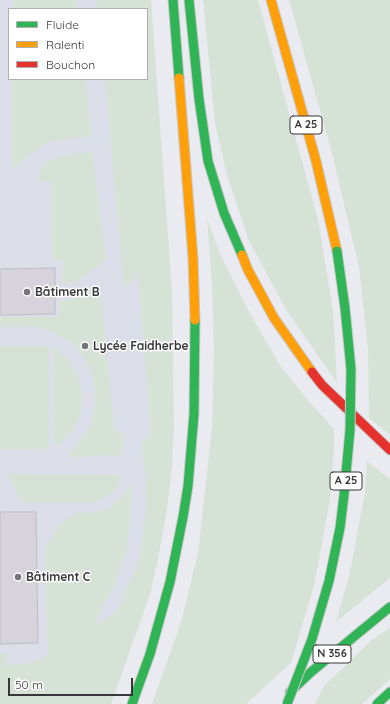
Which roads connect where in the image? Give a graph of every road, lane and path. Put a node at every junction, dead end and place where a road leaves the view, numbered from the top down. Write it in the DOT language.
graph roads {
  1 [pos="172,0"];
  2 [pos="189,0"];
  3 [pos="271,0"];
  4 [pos="390,450"];
  5 [pos="390,607"];
  6 [pos="390,692"];
  7 [pos="132,704"];
  8 [pos="277,704"];
  9 [pos="287,704"];
  10 [pos="377,704"];
  1 -- 7 [label="highway"];
  2 -- 4 [label="highway"];
  3 -- 9 [label="highway, A 25, bridge"];
  5 -- 8 [label="highway, N 356"];
  6 -- 10 [label="highway"];
}
